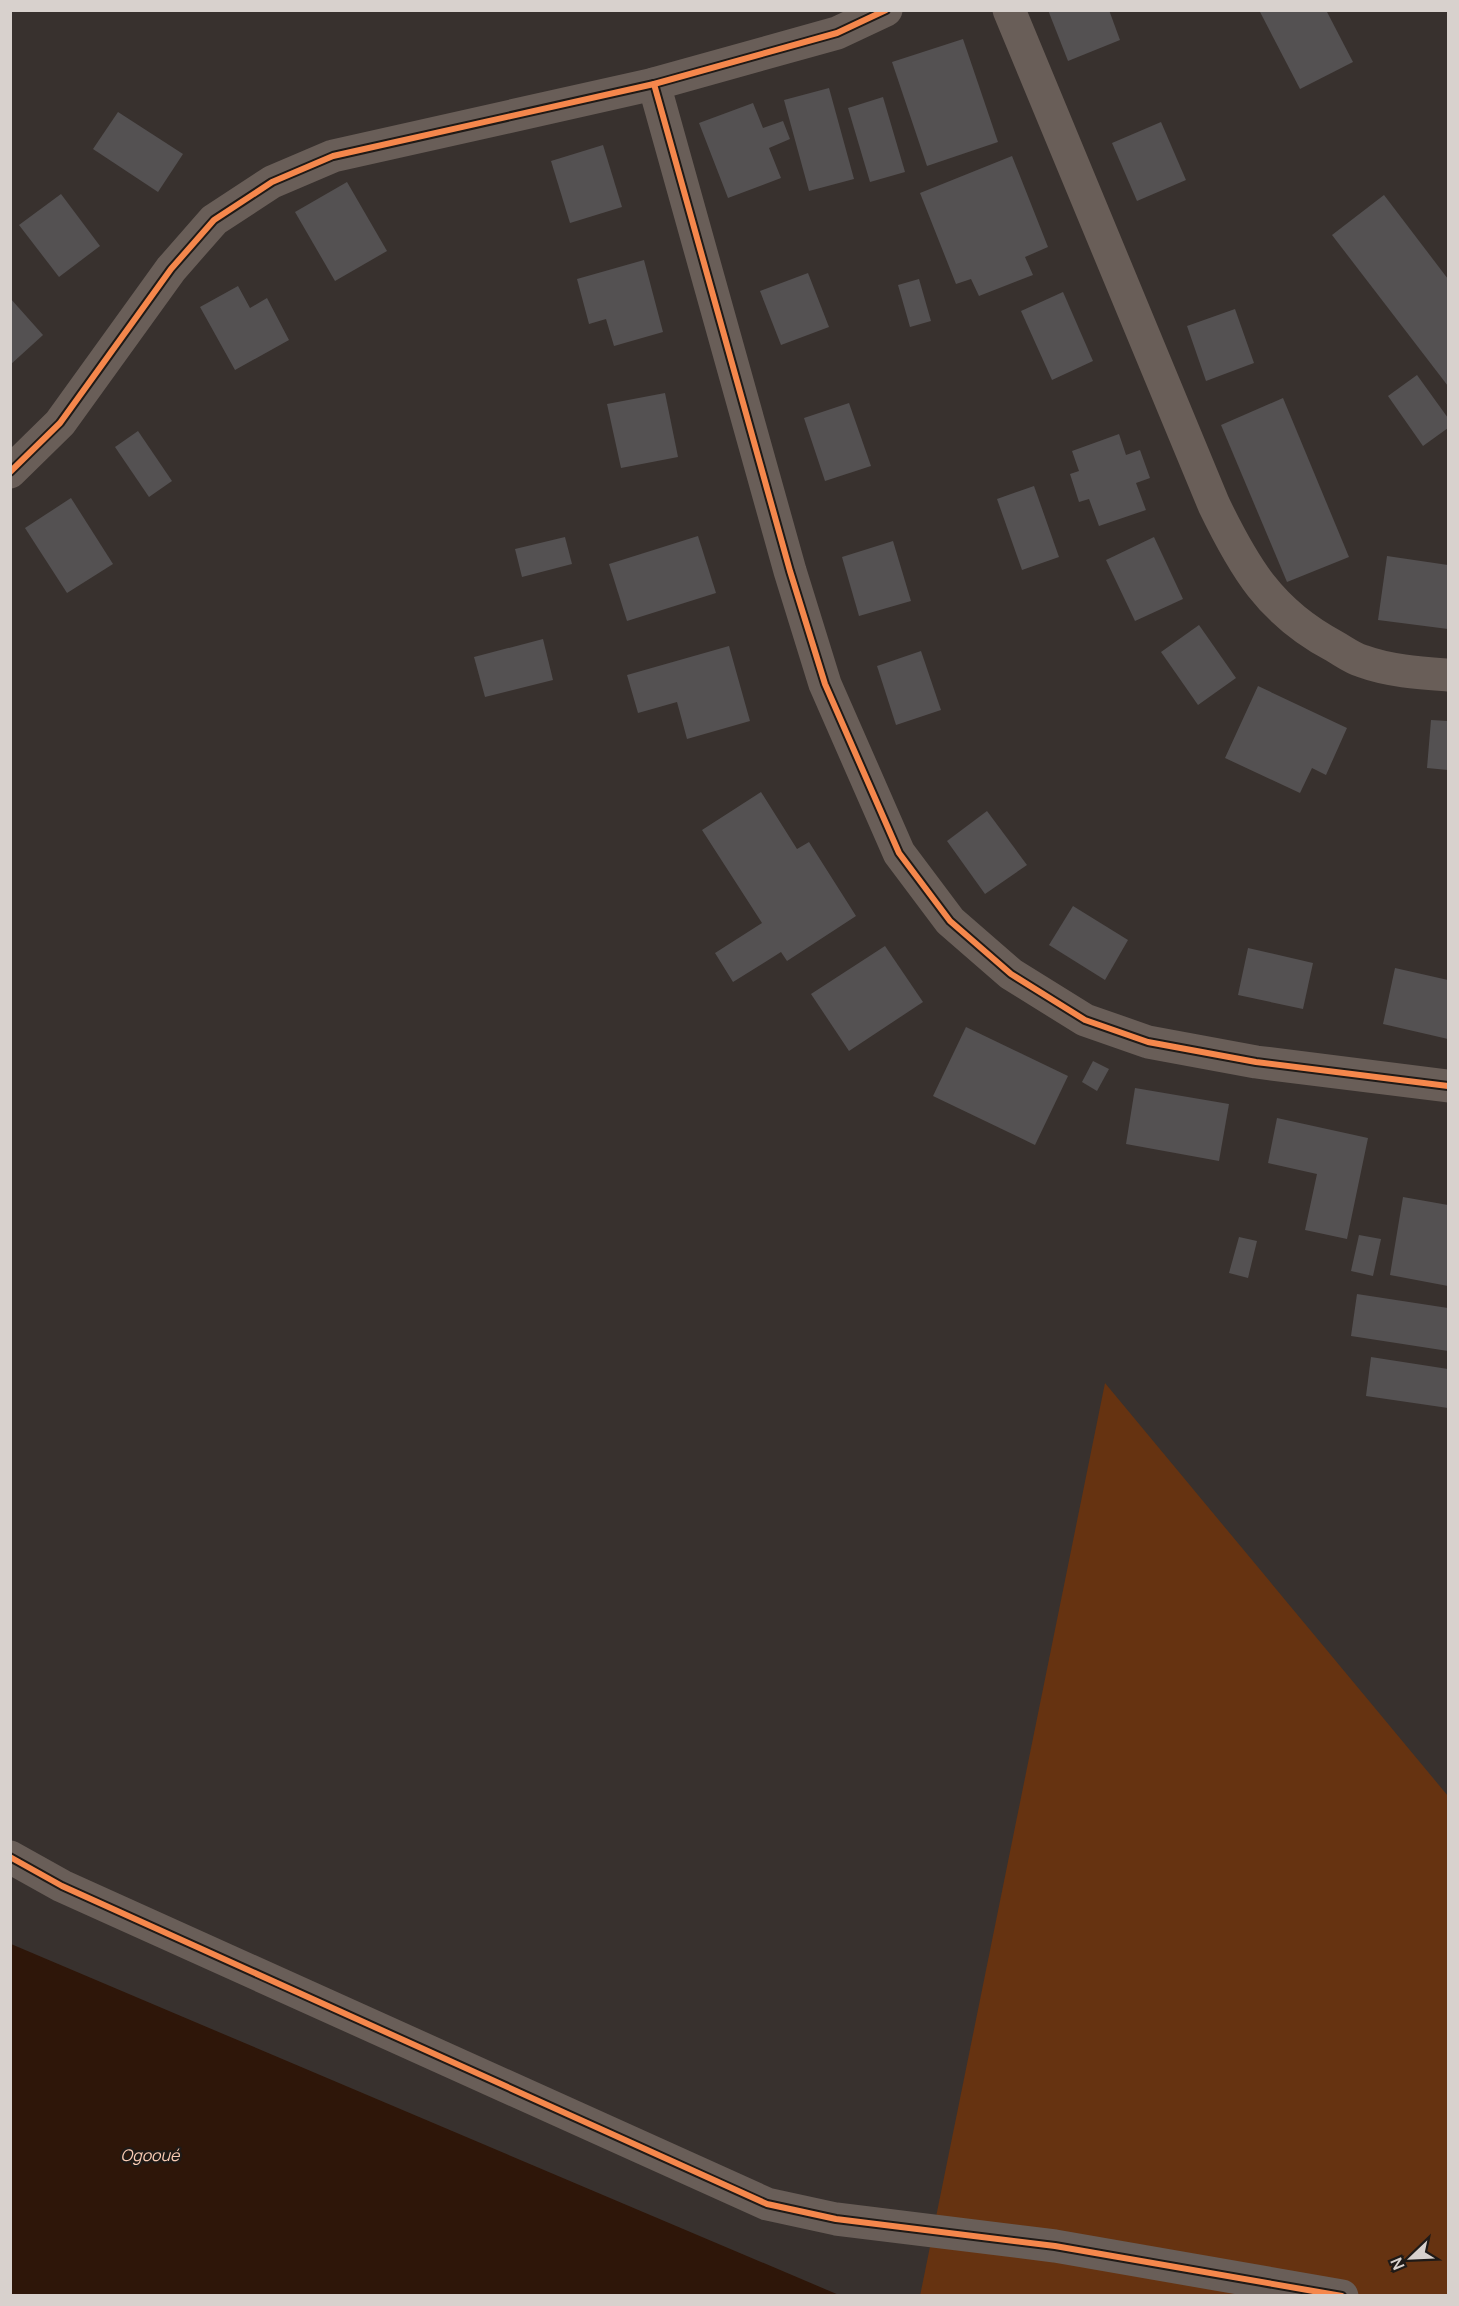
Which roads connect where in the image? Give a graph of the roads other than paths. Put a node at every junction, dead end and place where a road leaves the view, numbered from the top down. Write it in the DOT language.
graph roads {
  1 [pos="886,10"];
  2 [pos="1009,10"];
  3 [pos="654,84"];
  4 [pos="10,472"];
  5 [pos="1449,675"];
  6 [pos="1449,1086"];
  7 [pos="10,1857"];
  8 [pos="1342,2295"];
  1 -- 3 [label="street"];
  2 -- 5 [label="street"];
  3 -- 4 [label="street"];
  3 -- 6 [label="street"];
  7 -- 8 [label="street"];
}
